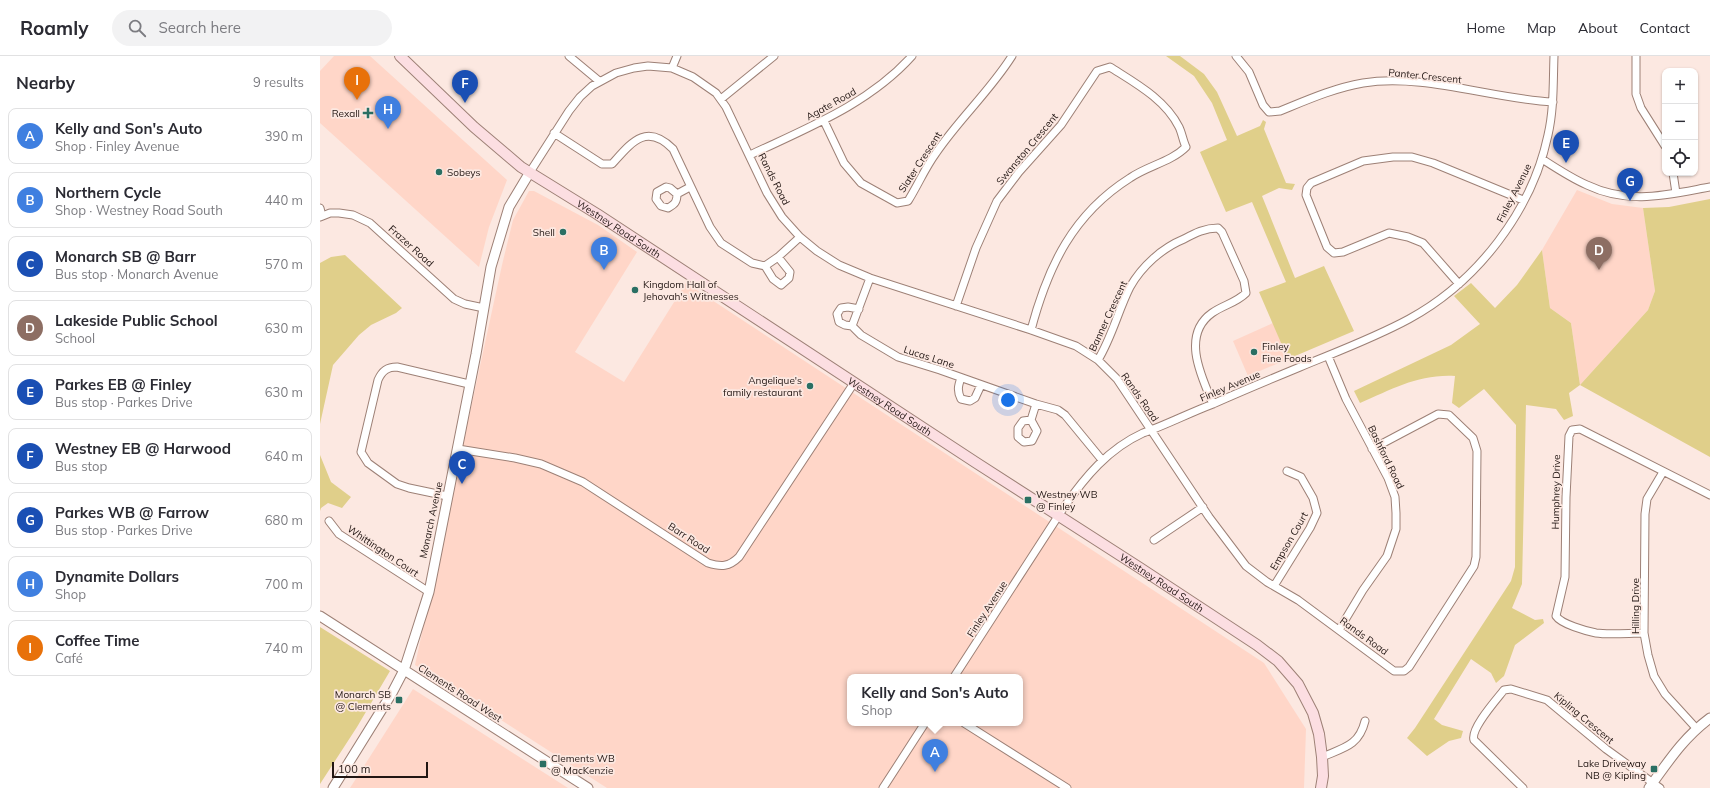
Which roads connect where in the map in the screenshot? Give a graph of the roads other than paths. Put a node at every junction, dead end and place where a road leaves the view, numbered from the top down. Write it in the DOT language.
graph roads {
  1 [pos="400,56"];
  2 [pos="569,56"];
  3 [pos="677,56"];
  4 [pos="774,56"];
  5 [pos="912,56"];
  6 [pos="1012,56"];
  7 [pos="1236,56"];
  8 [pos="1554,56"];
  9 [pos="1636,56"];
  10 [pos="672,68"];
  11 [pos="599,81"];
  12 [pos="721,99"];
  13 [pos="1553,102"];
  14 [pos="824,121"];
  15 [pos="554,133"];
  16 [pos="1662,141"];
  17 [pos="750,155"];
  18 [pos="1542,160"];
  19 [pos="530,172"];
  20 [pos="1673,176"];
  21 [pos="690,187"];
  22 [pos="1710,187"];
  23 [pos="1676,193"];
  24 [pos="677,194"];
  25 [pos="1523,200"];
  26 [pos="320,208"];
  27 [pos="321,216"];
  28 [pos="800,237"];
  29 [pos="778,257"];
  30 [pos="765,266"];
  31 [pos="870,278"];
  32 [pos="1459,284"];
  33 [pos="956,306"];
  34 [pos="484,308"];
  35 [pos="858,309"];
  36 [pos="852,326"];
  37 [pos="1031,330"];
  38 [pos="1328,356"];
  39 [pos="1098,360"];
  40 [pos="961,378"];
  41 [pos="854,383"];
  42 [pos="469,384"];
  43 [pos="981,385"];
  44 [pos="1036,404"];
  45 [pos="1212,404"];
  46 [pos="1031,420"];
  47 [pos="1151,430"];
  48 [pos="458,449"];
  49 [pos="1372,449"];
  50 [pos="1102,460"];
  51 [pos="1287,471"];
  52 [pos="1663,472"];
  53 [pos="1710,495"];
  54 [pos="447,496"];
  55 [pos="1203,507"];
  56 [pos="1058,516"];
  57 [pos="329,521"];
  58 [pos="1154,540"];
  59 [pos="1274,586"];
  60 [pos="428,592"];
  61 [pos="320,616"];
  62 [pos="1339,630"];
  63 [pos="1644,633"];
  64 [pos="404,670"];
  65 [pos="956,674"];
  66 [pos="1710,718"];
  67 [pos="1365,722"];
  68 [pos="923,726"];
  69 [pos="969,726"];
  70 [pos="1696,728"];
  71 [pos="1322,757"];
  72 [pos="1654,786"];
  73 [pos="333,788"];
  74 [pos="588,788"];
  75 [pos="882,788"];
  76 [pos="1067,788"];
  77 [pos="1321,788"];
  78 [pos="1523,788"];
  1 -- 19 [label="main road, Westney Road South"];
  2 -- 11 [label="street"];
  3 -- 10 [label="street"];
  4 -- 12 [label="street"];
  5 -- 14 [label="street, Agate Road"];
  6 -- 14 [label="street, Slater Crescent"];
  7 -- 13 [label="street, Panter Crescent"];
  8 -- 13 [label="street, Finley Avenue"];
  9 -- 16 [label="street"];
  10 -- 11 [label="street, Rands Road"];
  10 -- 12 [label="street, Rands Road"];
  11 -- 15 [label="street, Rands Road"];
  12 -- 17 [label="street, Rands Road"];
  13 -- 18 [label="street, Finley Avenue"];
  14 -- 17 [label="street, Agate Road"];
  15 -- 19 [label="street, Rands Road"];
  15 -- 21 [label="street"];
  17 -- 28 [label="street, Rands Road"];
  18 -- 23 [label="street"];
  18 -- 25 [label="street, Finley Avenue"];
  19 -- 34 [label="street, Monarch Avenue"];
  19 -- 41 [label="main road, Westney Road South"];
  20 -- 23 [label="street"];
  21 -- 24 [label="street"];
  21 -- 30 [label="street"];
  22 -- 23 [label="street"];
  25 -- 32 [label="street, Finley Avenue"];
  25 -- 32 [label="street"];
  26 -- 27 [label="street"];
  27 -- 34 [label="street, Frazer Road"];
  28 -- 29 [label="street"];
  28 -- 31 [label="street, Rands Road"];
  29 -- 30 [label="street"];
  29 -- 30 [label="street"];
  31 -- 33 [label="street, Rands Road"];
  31 -- 35 [label="street"];
  32 -- 38 [label="street, Finley Avenue"];
  33 -- 37 [label="street, Rands Road"];
  33 -- 37 [label="street, Swanston Crescent"];
  34 -- 42 [label="street, Monarch Avenue"];
  35 -- 36 [label="street"];
  35 -- 36 [label="street, Lucas Lane"];
  36 -- 40 [label="street, Lucas Lane"];
  37 -- 39 [label="street, Rands Road"];
  38 -- 45 [label="street, Finley Avenue"];
  38 -- 49 [label="street, Bashford Road"];
  39 -- 45 [label="street, Banner Crescent"];
  39 -- 47 [label="street, Rands Road"];
  40 -- 43 [label="street, Lucas Lane"];
  40 -- 43 [label="street, Lucas Lane"];
  41 -- 48 [label="street, Barr Road"];
  41 -- 56 [label="main road, Westney Road South"];
  42 -- 48 [label="street, Monarch Avenue"];
  42 -- 54 [label="street"];
  43 -- 44 [label="street, Lucas Lane"];
  44 -- 46 [label="street"];
  44 -- 50 [label="street, Lucas Lane"];
  45 -- 47 [label="street, Finley Avenue"];
  47 -- 50 [label="street, Finley Avenue"];
  47 -- 55 [label="street, Rands Road"];
  48 -- 54 [label="street, Monarch Avenue"];
  49 -- 62 [label="street, Bashford Road"];
  49 -- 62 [label="street, Rands Road"];
  50 -- 56 [label="street, Finley Avenue"];
  51 -- 59 [label="street, Empson Court"];
  52 -- 53 [label="street, Humphrey Drive"];
  52 -- 63 [label="street, Hilling Drive"];
  52 -- 63 [label="street, Humphrey Drive"];
  54 -- 60 [label="street, Monarch Avenue"];
  55 -- 58 [label="street"];
  55 -- 59 [label="street, Rands Road"];
  56 -- 65 [label="street, Finley Avenue"];
  56 -- 71 [label="main road, Westney Road South"];
  57 -- 60 [label="street, Whittington Court"];
  59 -- 62 [label="street, Rands Road"];
  60 -- 64 [label="street, Monarch Avenue"];
  61 -- 64 [label="street, Clements Road West"];
  63 -- 70 [label="street, Hilling Drive"];
  64 -- 73 [label="street, Monarch Avenue"];
  64 -- 74 [label="street, Clements Road West"];
  66 -- 70 [label="street"];
  67 -- 71 [label="street"];
  68 -- 75 [label="street"];
  69 -- 76 [label="street"];
  70 -- 72 [label="street"];
  71 -- 77 [label="main road, Westney Road South"];
  72 -- 78 [label="street, Kipling Crescent"];
}
